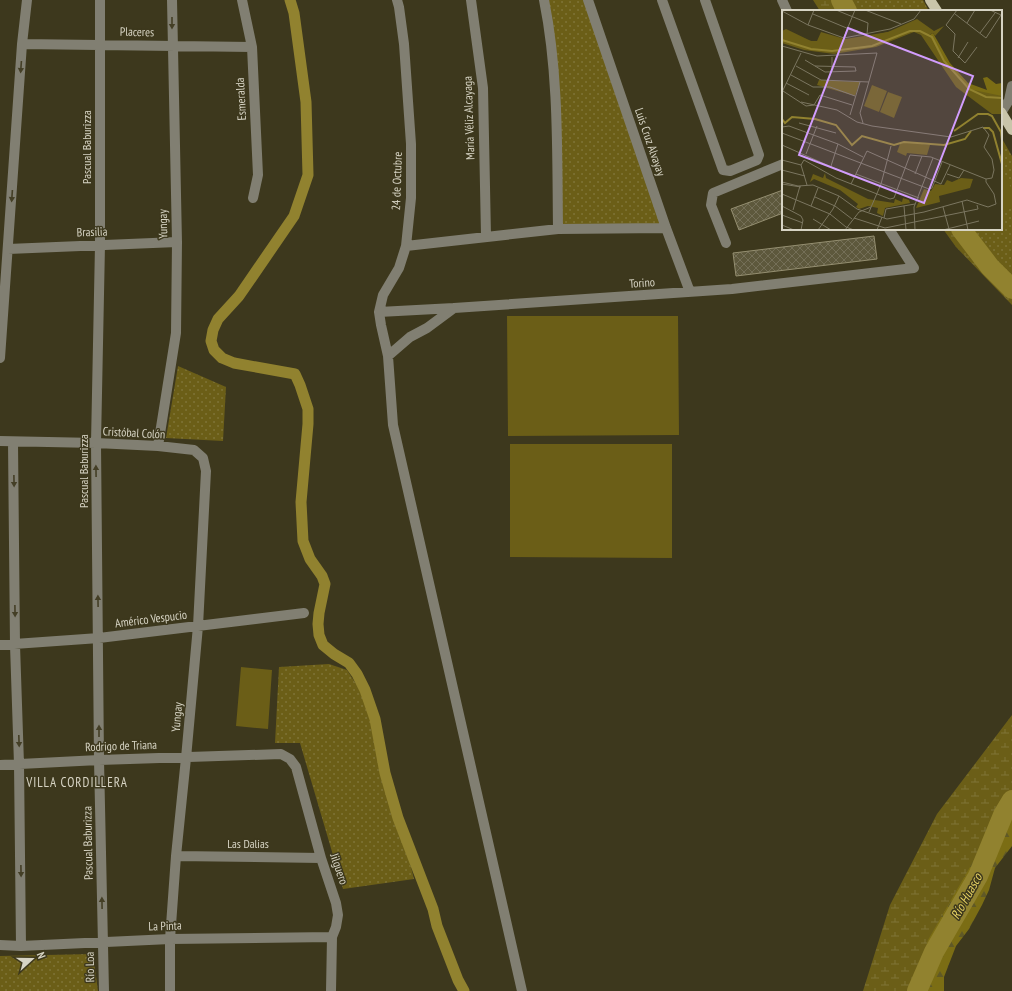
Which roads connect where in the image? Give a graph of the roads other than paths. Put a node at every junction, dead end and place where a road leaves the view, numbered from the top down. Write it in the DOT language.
graph roads {
  1 [pos="27,0"];
  2 [pos="100,0"];
  3 [pos="172,0"];
  4 [pos="242,0"];
  5 [pos="397,0"];
  6 [pos="471,0"];
  7 [pos="544,0"];
  8 [pos="588,0"];
  9 [pos="705,0"];
  10 [pos="782,0"];
  11 [pos="930,0"];
  12 [pos="664,1"];
  13 [pos="787,10"];
  14 [pos="936,10"];
  15 [pos="22,44"];
  16 [pos="100,45"];
  17 [pos="173,46"];
  18 [pos="252,47"];
  19 [pos="1012,86"];
  20 [pos="1002,110"];
  21 [pos="1002,114"];
  22 [pos="1012,130"];
  23 [pos="782,164"];
  24 [pos="253,198"];
  25 [pos="666,228"];
  26 [pos="558,229"];
  27 [pos="891,230"];
  28 [pos="486,236"];
  29 [pos="177,242"];
  30 [pos="726,243"];
  31 [pos="100,245"];
  32 [pos="406,246"];
  33 [pos="8,249"];
  34 [pos="690,292"];
  35 [pos="454,308"];
  36 [pos="379,312"];
  37 [pos="388,356"];
  38 [pos="0,358"];
  39 [pos="0,441"];
  40 [pos="14,442"];
  41 [pos="96,443"];
  42 [pos="158,446"];
  43 [pos="194,450"];
  44 [pos="304,613"];
  45 [pos="198,626"];
  46 [pos="99,638"];
  47 [pos="15,644"];
  48 [pos="0,645"];
  49 [pos="186,758"];
  50 [pos="290,759"];
  51 [pos="99,760"];
  52 [pos="19,764"];
  53 [pos="0,765"];
  54 [pos="176,856"];
  55 [pos="321,858"];
  56 [pos="332,936"];
  57 [pos="170,939"];
  58 [pos="102,942"];
  59 [pos="0,945"];
  60 [pos="21,946"];
  61 [pos="104,991"];
  62 [pos="170,991"];
  63 [pos="331,991"];
  64 [pos="522,991"];
  1 -- 15 [label="street"];
  2 -- 16 [label="street, Pascual Baburizza"];
  3 -- 17 [label="street, Yungay, one-way"];
  4 -- 18 [label="street, Esmeralda"];
  5 -- 32 [label="street, 24 de Octubre"];
  6 -- 28 [label="street, María Véliz Alcayaga"];
  7 -- 26 [label="street"];
  8 -- 25 [label="street, Luis Cruz Alvayay"];
  9 -- 12 [label="street"];
  10 -- 13 [label="street"];
  11 -- 14 [label="main road"];
  15 -- 16 [label="street, Placeres"];
  15 -- 33 [label="street, one-way"];
  16 -- 17 [label="street, Placeres"];
  16 -- 31 [label="street, Pascual Baburizza"];
  17 -- 18 [label="street, Placeres"];
  17 -- 29 [label="street, Yungay"];
  18 -- 24 [label="street, Esmeralda"];
  19 -- 20 [label="street"];
  21 -- 22 [label="main road"];
  23 -- 30 [label="street"];
  25 -- 26 [label="street"];
  25 -- 34 [label="street, Luis Cruz Alvayay"];
  26 -- 28 [label="street"];
  27 -- 34 [label="street, Torino"];
  28 -- 32 [label="street"];
  29 -- 31 [label="street, Brasilia"];
  29 -- 42 [label="street, Yungay"];
  31 -- 33 [label="street, Brasilia"];
  31 -- 41 [label="street, Pascual Baburizza"];
  32 -- 36 [label="street, 24 de Octubre"];
  33 -- 38 [label="street"];
  34 -- 35 [label="street, Torino"];
  35 -- 36 [label="street, Torino"];
  35 -- 37 [label="street"];
  36 -- 37 [label="street, 24 de Octubre"];
  37 -- 64 [label="street, 24 de Octubre"];
  39 -- 40 [label="street, Cristóbal Colón"];
  40 -- 41 [label="street, Cristóbal Colón"];
  40 -- 47 [label="street, one-way"];
  41 -- 42 [label="street, Cristóbal Colón"];
  46 -- 41 [label="street, Pascual Baburizza, one-way"];
  42 -- 43 [label="street, Cristóbal Colón"];
  43 -- 45 [label="street, Yungay"];
  44 -- 45 [label="street, Américo Vespucio"];
  45 -- 46 [label="street, Américo Vespucio"];
  45 -- 49 [label="street, Yungay"];
  46 -- 47 [label="street, Américo Vespucio"];
  51 -- 46 [label="street, Pascual Baburizza, one-way"];
  47 -- 48 [label="street, Américo Vespucio"];
  47 -- 52 [label="street, one-way"];
  49 -- 50 [label="street, Rodrigo de Triana"];
  49 -- 51 [label="street, Rodrigo de Triana"];
  49 -- 54 [label="street, Yungay"];
  50 -- 55 [label="street, Jilguero"];
  51 -- 52 [label="street, Rodrigo de Triana"];
  58 -- 51 [label="street, Pascual Baburizza, one-way"];
  52 -- 53 [label="street, Rodrigo de Triana"];
  52 -- 60 [label="street, one-way"];
  54 -- 55 [label="street, Las Dalias"];
  54 -- 57 [label="street, Yungay"];
  55 -- 56 [label="street, Jilguero"];
  56 -- 57 [label="street, La Pinta"];
  56 -- 63 [label="street, Jilguero"];
  57 -- 58 [label="street, La Pinta"];
  57 -- 62 [label="street, Yungay"];
  58 -- 60 [label="street, La Pinta"];
  58 -- 61 [label="street, Río Loa"];
  59 -- 60 [label="street, La Pinta"];
}
